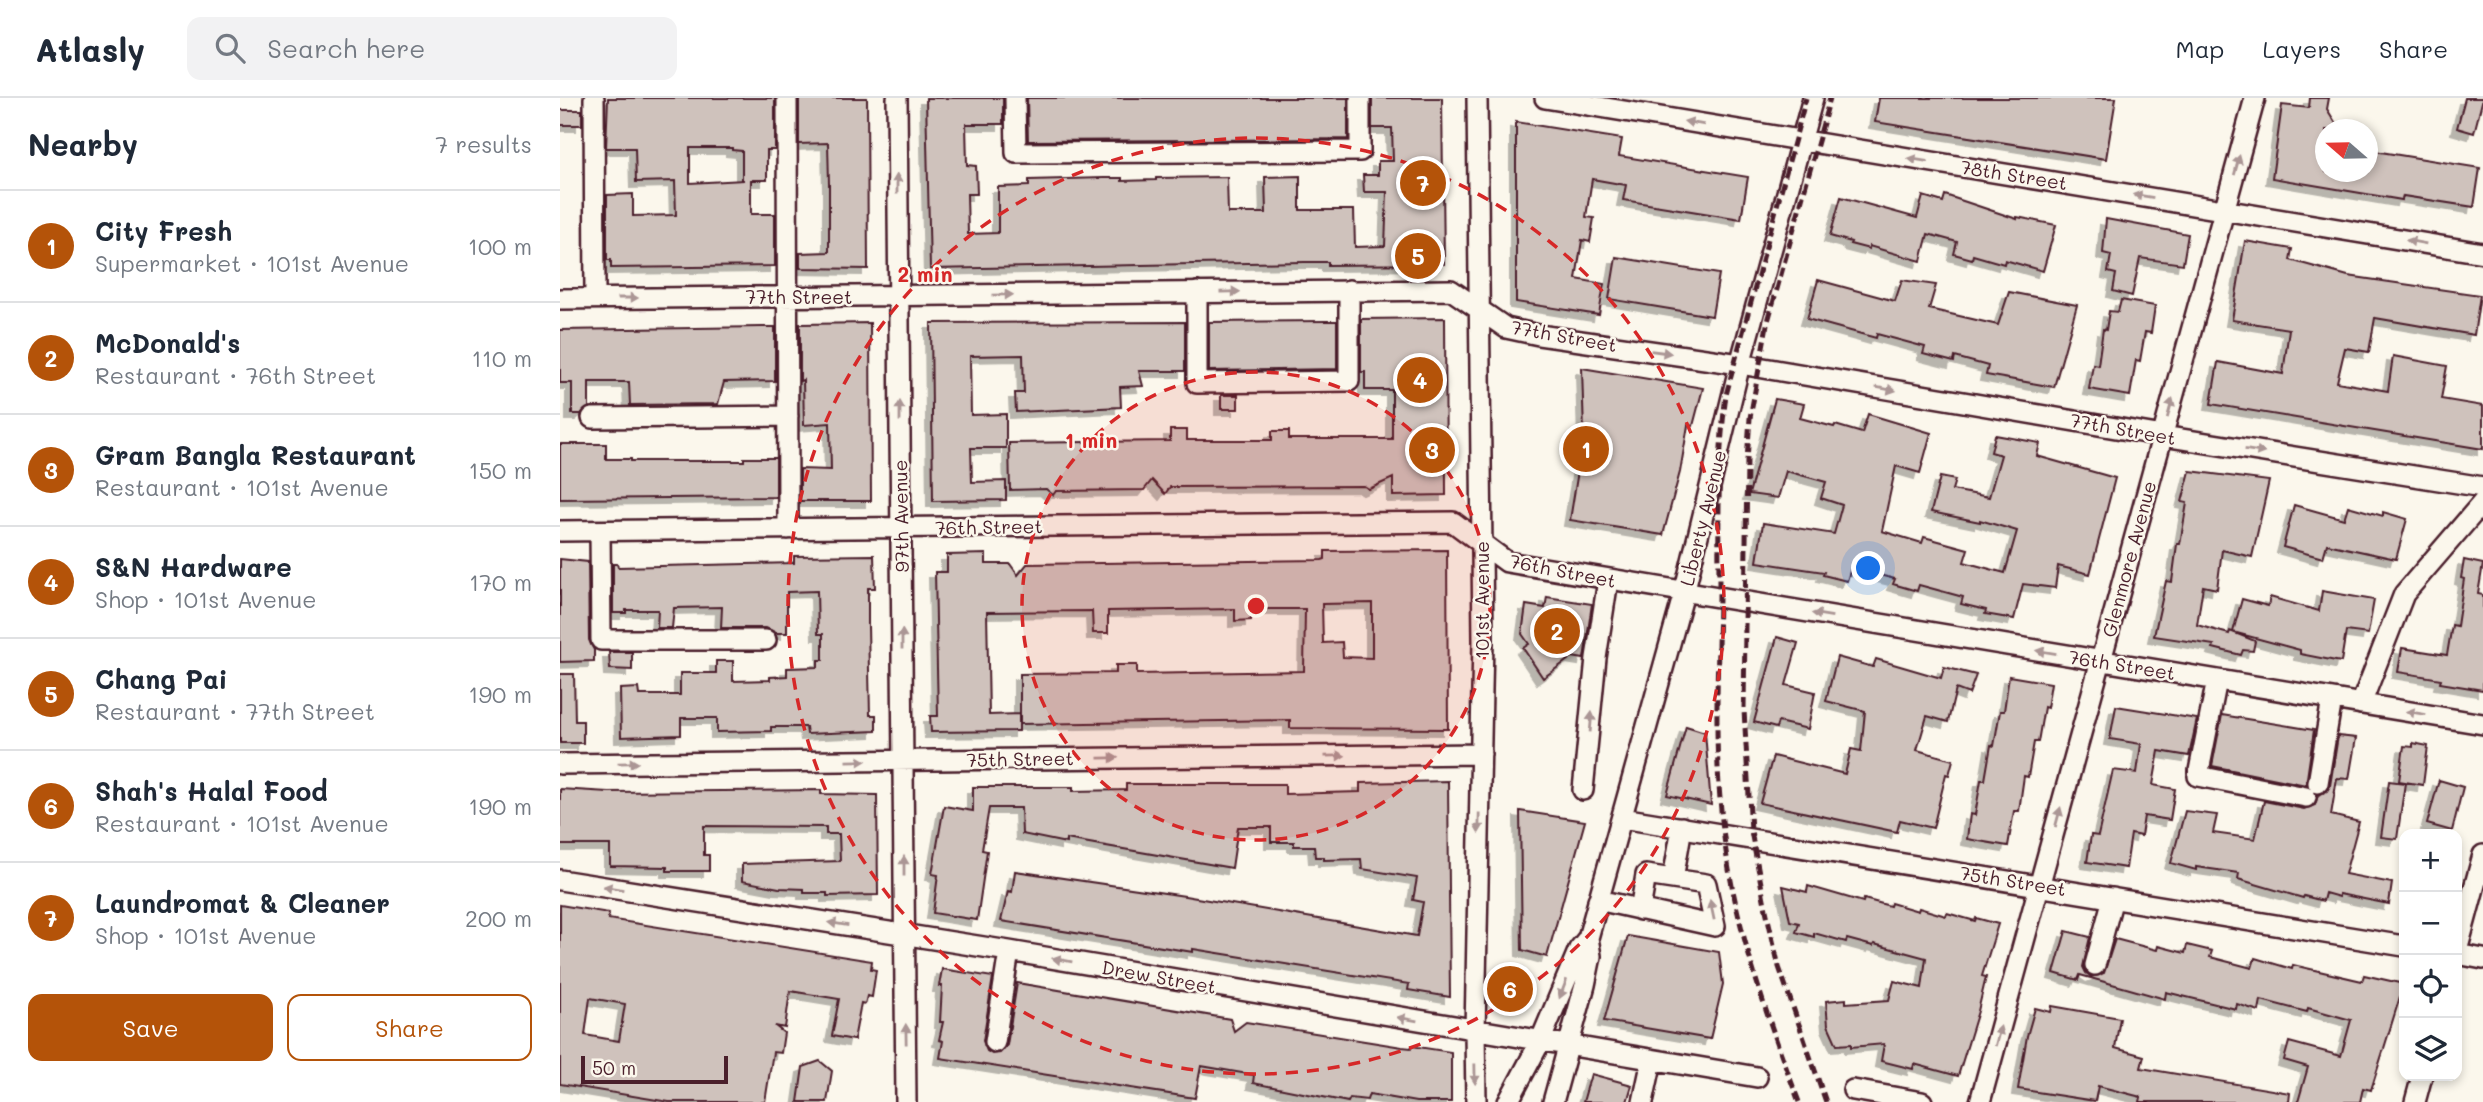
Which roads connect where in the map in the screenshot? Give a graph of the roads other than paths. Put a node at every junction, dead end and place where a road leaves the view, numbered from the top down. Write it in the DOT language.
graph roads {
  1 [pos="594,98"];
  2 [pos="787,98"];
  3 [pos="897,98"];
  4 [pos="1015,98"];
  5 [pos="1360,98"];
  6 [pos="1477,98"];
  7 [pos="1545,98"];
  8 [pos="1812,98"];
  9 [pos="2255,98"];
  10 [pos="1800,141"];
  11 [pos="2225,209"];
  12 [pos="2483,253"];
  13 [pos="1349,290"];
  14 [pos="1197,292"];
  15 [pos="899,296"];
  16 [pos="788,297"];
  17 [pos="560,299"];
  18 [pos="595,299"];
  19 [pos="1479,308"];
  20 [pos="1740,364"];
  21 [pos="788,416"];
  22 [pos="592,418"];
  23 [pos="2163,436"];
  24 [pos="2483,487"];
  25 [pos="2483,502"];
  26 [pos="901,528"];
  27 [pos="788,529"];
  28 [pos="560,531"];
  29 [pos="600,531"];
  30 [pos="1482,543"];
  31 [pos="1608,580"];
  32 [pos="1684,593"];
  33 [pos="765,640"];
  34 [pos="2101,661"];
  35 [pos="2217,680"];
  36 [pos="2332,699"];
  37 [pos="2361,704"];
  38 [pos="2483,723"];
  39 [pos="1481,754"];
  40 [pos="903,760"];
  41 [pos="560,764"];
  42 [pos="1583,790"];
  43 [pos="1622,818"];
  44 [pos="1682,827"];
  45 [pos="2483,855"];
  46 [pos="1673,879"];
  47 [pos="560,880"];
  48 [pos="2040,886"];
  49 [pos="2113,898"];
  50 [pos="1598,900"];
  51 [pos="1640,910"];
  52 [pos="2462,933"];
  53 [pos="905,935"];
  54 [pos="1588,938"];
  55 [pos="2399,945"];
  56 [pos="1009,951"];
  57 [pos="2462,953"];
  58 [pos="2483,959"];
  59 [pos="2095,965"];
  60 [pos="1475,1031"];
  61 [pos="995,1042"];
  62 [pos="1540,1042"];
  63 [pos="1568,1046"];
  64 [pos="1652,1060"];
  65 [pos="1757,1077"];
  66 [pos="2421,1081"];
  67 [pos="1853,1090"];
  68 [pos="906,1102"];
  69 [pos="1476,1102"];
  70 [pos="1508,1102"];
  71 [pos="1553,1102"];
  72 [pos="1643,1102"];
  73 [pos="1922,1102"];
  74 [pos="1980,1102"];
  75 [pos="2415,1102"];
  1 -- 18 [label="street"];
  2 -- 16 [label="street"];
  15 -- 3 [label="street, 97th Avenue, one-way"];
  4 -- 5 [label="street"];
  6 -- 19 [label="street, 101st Avenue"];
  10 -- 7 [label="street, 78th Street, one-way"];
  8 -- 10 [label="street, Liberty Avenue"];
  11 -- 9 [label="street, Glenmore Avenue, one-way"];
  11 -- 10 [label="street, 78th Street, one-way"];
  10 -- 20 [label="street, Liberty Avenue"];
  12 -- 11 [label="street, 78th Street, one-way"];
  23 -- 11 [label="street, Glenmore Avenue, one-way"];
  14 -- 13 [label="street, 77th Street, one-way"];
  13 -- 14 [label="street"];
  13 -- 19 [label="street, 77th Street"];
  15 -- 14 [label="street, 77th Street, one-way"];
  15 -- 16 [label="street, 77th Street"];
  26 -- 15 [label="street, 97th Avenue, one-way"];
  18 -- 16 [label="street, 77th Street, one-way"];
  16 -- 21 [label="street"];
  17 -- 18 [label="street, 77th Street"];
  19 -- 20 [label="street, 77th Street, one-way"];
  19 -- 30 [label="street, 101st Avenue"];
  20 -- 23 [label="street, 77th Street, one-way"];
  20 -- 32 [label="street, Liberty Avenue"];
  21 -- 22 [label="street"];
  21 -- 27 [label="street"];
  23 -- 24 [label="street, 77th Street, one-way"];
  23 -- 34 [label="street, Glenmore Avenue"];
  25 -- 37 [label="street"];
  26 -- 27 [label="street, 76th Street"];
  26 -- 30 [label="street, 76th Street"];
  40 -- 26 [label="street, 97th Avenue, one-way"];
  27 -- 29 [label="street, 76th Street"];
  28 -- 29 [label="street, 76th Street"];
  29 -- 33 [label="street"];
  30 -- 31 [label="street, 76th Street"];
  30 -- 39 [label="street, 101st Avenue"];
  31 -- 32 [label="street, 76th Street"];
  42 -- 31 [label="street, one-way"];
  34 -- 32 [label="street, 76th Street, one-way"];
  32 -- 43 [label="street, Liberty Avenue"];
  34 -- 35 [label="street, 76th Street"];
  48 -- 34 [label="street, Glenmore Avenue, one-way"];
  35 -- 36 [label="street, 76th Street"];
  35 -- 36 [label="street"];
  36 -- 37 [label="street, 76th Street"];
  38 -- 37 [label="street, 76th Street, one-way"];
  40 -- 39 [label="street, 75th Street, one-way"];
  39 -- 60 [label="street, 101st Avenue, one-way"];
  41 -- 40 [label="street, 75th Street, one-way"];
  53 -- 40 [label="street, 97th Avenue, one-way"];
  43 -- 44 [label="street, 75th Street"];
  43 -- 50 [label="street, Liberty Avenue"];
  44 -- 46 [label="street"];
  44 -- 48 [label="street, 75th Street"];
  45 -- 52 [label="street"];
  46 -- 51 [label="street"];
  51 -- 46 [label="street, one-way"];
  53 -- 47 [label="street, Drew Street, one-way"];
  48 -- 49 [label="street, 75th Street"];
  74 -- 48 [label="street, Glenmore Avenue, one-way"];
  49 -- 55 [label="street, 75th Street"];
  49 -- 59 [label="street"];
  50 -- 51 [label="street"];
  50 -- 54 [label="street, Liberty Avenue"];
  53 -- 56 [label="street, Drew Street"];
  68 -- 53 [label="street, 97th Avenue, one-way"];
  54 -- 62 [label="street, Liberty Avenue, one-way"];
  54 -- 63 [label="street, Liberty Avenue"];
  60 -- 56 [label="street, Drew Street, one-way"];
  56 -- 61 [label="street"];
  57 -- 58 [label="street"];
  60 -- 62 [label="street, Drew Street"];
  60 -- 69 [label="street, 101st Avenue, one-way"];
  62 -- 63 [label="street, Drew Street"];
  62 -- 70 [label="street, Liberty Avenue"];
  63 -- 64 [label="street, Drew Street"];
  63 -- 71 [label="street, Liberty Avenue"];
  64 -- 65 [label="street, Drew Street"];
  64 -- 72 [label="street"];
  66 -- 75 [label="street"];
  67 -- 73 [label="street"];
}
